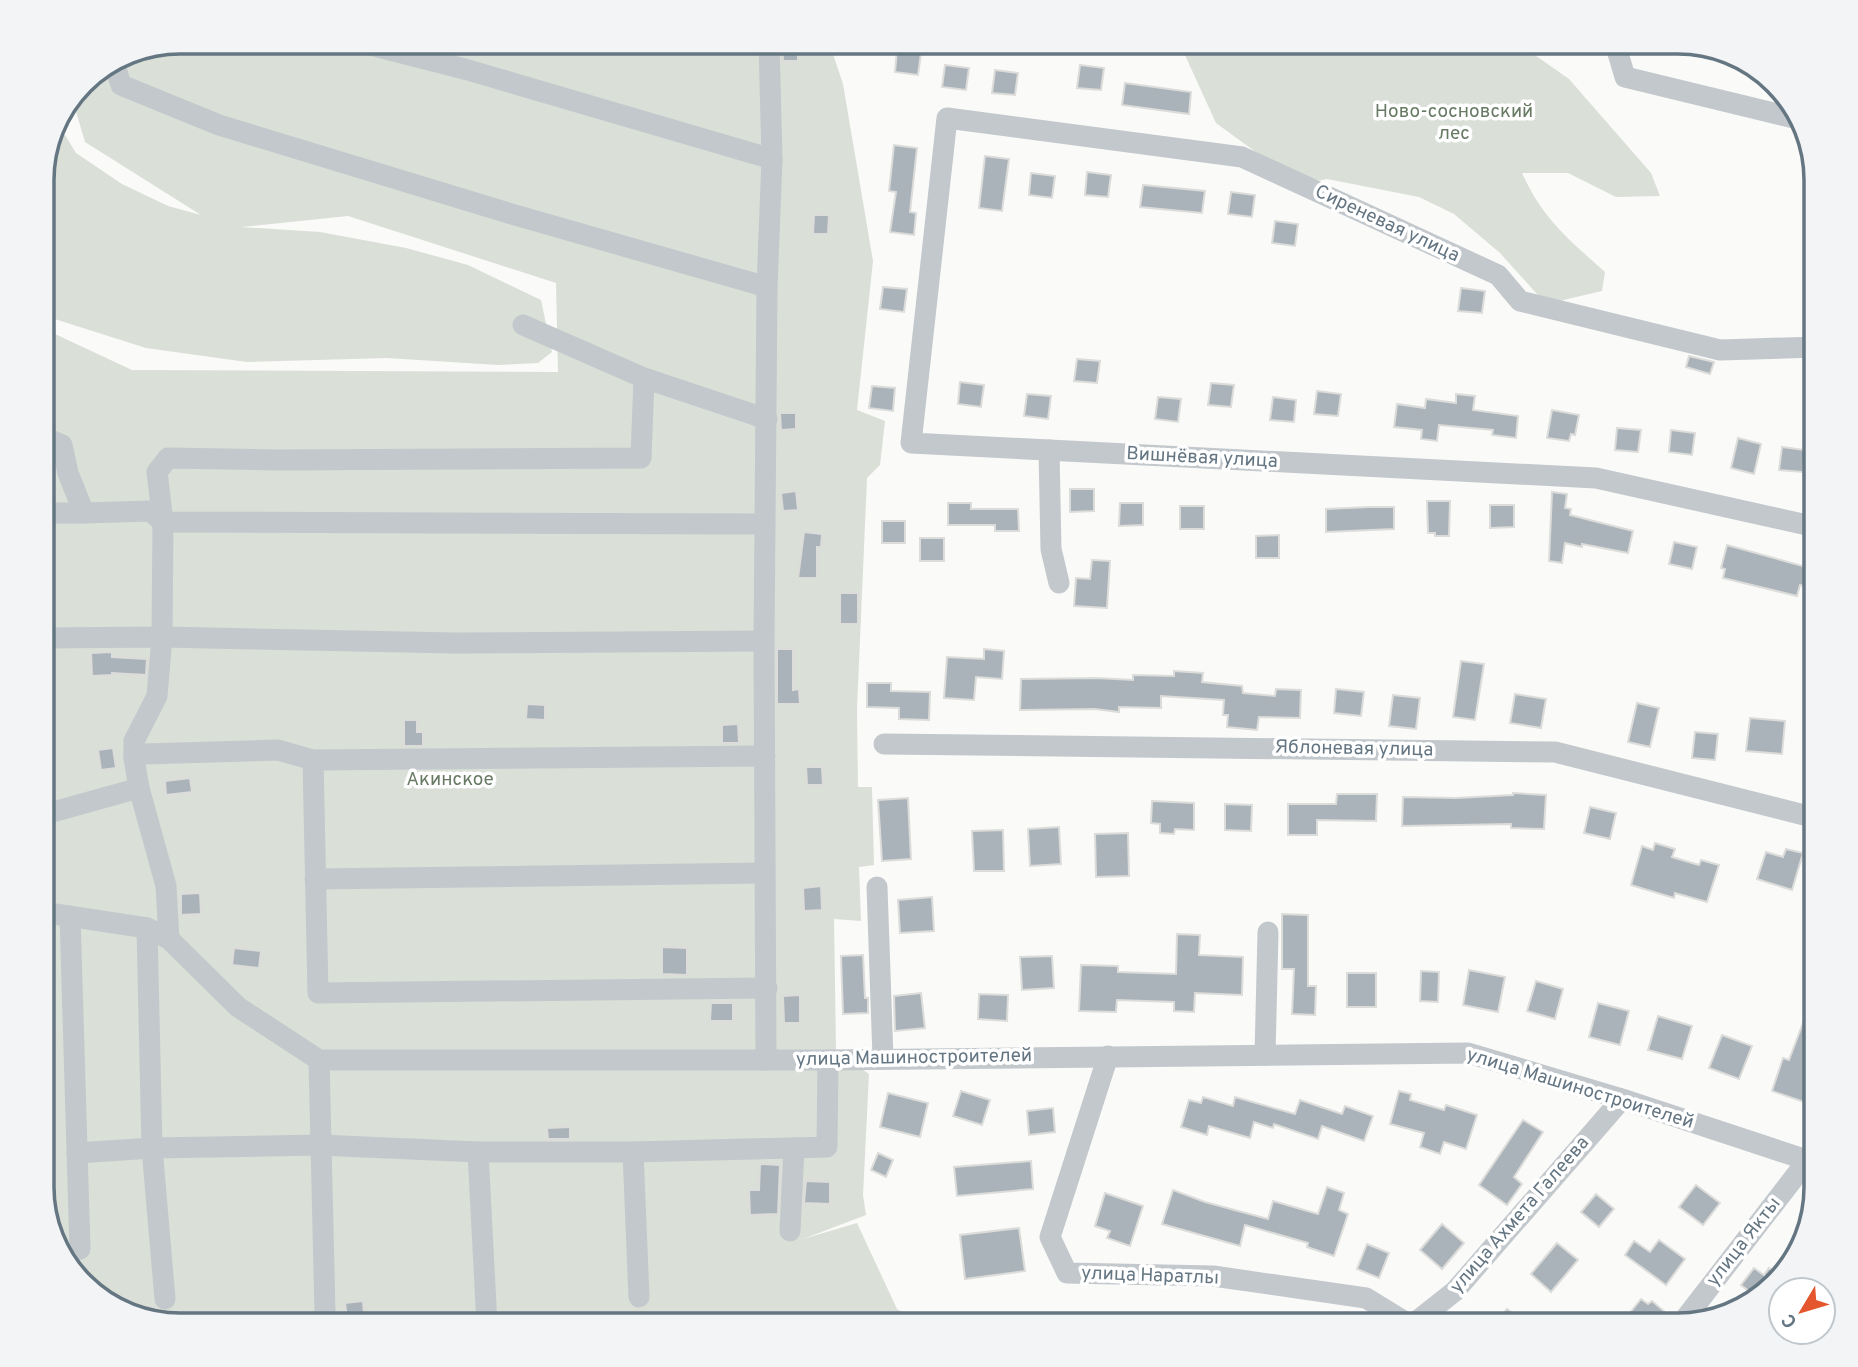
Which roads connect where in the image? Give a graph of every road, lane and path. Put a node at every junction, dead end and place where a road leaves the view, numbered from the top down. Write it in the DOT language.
graph roads {
  1 [pos="404,54"];
  2 [pos="769,54"];
  3 [pos="1618,54"];
  4 [pos="117,71"];
  5 [pos="1787,116"];
  6 [pos="947,118"];
  7 [pos="772,159"];
  8 [pos="766,287"];
  9 [pos="523,325"];
  10 [pos="1804,347"];
  11 [pos="644,378"];
  12 [pos="767,419"];
  13 [pos="55,442"];
  14 [pos="1049,450"];
  15 [pos="55,513"];
  16 [pos="85,513"];
  17 [pos="163,522"];
  18 [pos="765,524"];
  19 [pos="1804,524"];
  20 [pos="1059,583"];
  21 [pos="162,637"];
  22 [pos="55,638"];
  23 [pos="764,641"];
  24 [pos="884,744"];
  25 [pos="765,755"];
  26 [pos="134,758"];
  27 [pos="313,760"];
  28 [pos="139,788"];
  29 [pos="55,811"];
  30 [pos="1804,815"];
  31 [pos="764,873"];
  32 [pos="315,879"];
  33 [pos="877,887"];
  34 [pos="55,914"];
  35 [pos="69,916"];
  36 [pos="147,928"];
  37 [pos="1268,932"];
  38 [pos="169,939"];
  39 [pos="767,988"];
  40 [pos="1265,1055"];
  41 [pos="1108,1056"];
  42 [pos="883,1058"];
  43 [pos="319,1060"];
  44 [pos="766,1060"];
  45 [pos="828,1060"];
  46 [pos="1622,1099"];
  47 [pos="320,1145"];
  48 [pos="152,1148"];
  49 [pos="794,1148"];
  50 [pos="633,1152"];
  51 [pos="77,1153"];
  52 [pos="478,1153"];
  53 [pos="1804,1159"];
  54 [pos="1804,1172"];
  55 [pos="790,1231"];
  56 [pos="79,1249"];
  57 [pos="639,1297"];
  58 [pos="165,1299"];
  59 [pos="325,1312"];
  60 [pos="1691,1312"];
  61 [pos="485,1313"];
  62 [pos="1391,1313"];
  63 [pos="1427,1313"];
  1 -- 7 [label="street"];
  2 -- 7 [label="street"];
  3 -- 5 [label="street"];
  4 -- 8 [label="street"];
  6 -- 10 [label="street, Сиреневая улица"];
  6 -- 14 [label="street, Вишнёвая улица"];
  7 -- 8 [label="street"];
  8 -- 12 [label="street"];
  9 -- 11 [label="street"];
  11 -- 12 [label="street"];
  11 -- 17 [label="street"];
  12 -- 18 [label="street"];
  13 -- 16 [label="street"];
  14 -- 19 [label="street, Вишнёвая улица"];
  14 -- 20 [label="street"];
  15 -- 16 [label="street"];
  16 -- 17 [label="street"];
  17 -- 18 [label="street"];
  17 -- 21 [label="street"];
  18 -- 23 [label="street"];
  21 -- 22 [label="street"];
  21 -- 23 [label="street"];
  21 -- 26 [label="street"];
  23 -- 25 [label="street"];
  24 -- 30 [label="street, Яблоневая улица"];
  25 -- 27 [label="street"];
  25 -- 31 [label="street"];
  26 -- 27 [label="street"];
  26 -- 28 [label="street"];
  27 -- 32 [label="street"];
  28 -- 29 [label="street"];
  28 -- 38 [label="street"];
  31 -- 32 [label="street"];
  31 -- 39 [label="street"];
  32 -- 39 [label="street"];
  33 -- 42 [label="street"];
  34 -- 35 [label="street"];
  35 -- 36 [label="street"];
  35 -- 51 [label="street"];
  36 -- 38 [label="street"];
  36 -- 48 [label="street"];
  37 -- 40 [label="street"];
  38 -- 43 [label="street"];
  39 -- 44 [label="street"];
  40 -- 41 [label="street, улица Машиностроителей"];
  40 -- 46 [label="street, улица Машиностроителей"];
  41 -- 42 [label="street, улица Машиностроителей"];
  41 -- 62 [label="street, улица Наратлы"];
  42 -- 45 [label="street, улица Машиностроителей"];
  43 -- 44 [label="street, улица Машиностроителей"];
  43 -- 47 [label="street"];
  44 -- 45 [label="street, улица Машиностроителей"];
  45 -- 49 [label="street"];
  46 -- 53 [label="street, улица Машиностроителей"];
  46 -- 63 [label="street, улица Ахмета Галеева"];
  47 -- 48 [label="street"];
  47 -- 52 [label="street"];
  47 -- 59 [label="street"];
  48 -- 51 [label="street"];
  48 -- 58 [label="street"];
  49 -- 50 [label="street"];
  49 -- 55 [label="street"];
  50 -- 52 [label="street"];
  50 -- 57 [label="street"];
  51 -- 56 [label="street"];
  52 -- 61 [label="street"];
  54 -- 60 [label="street, улица Якты"];
}
